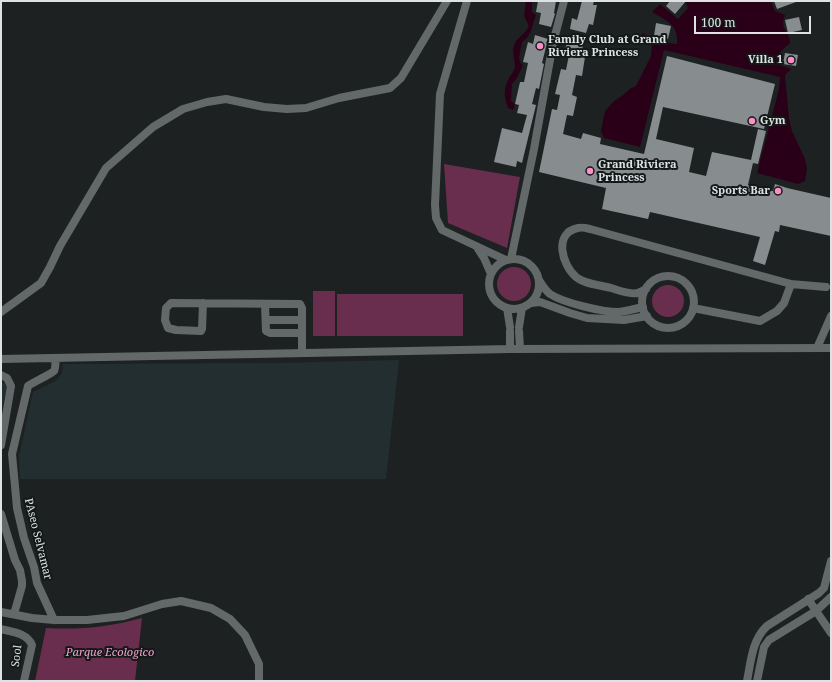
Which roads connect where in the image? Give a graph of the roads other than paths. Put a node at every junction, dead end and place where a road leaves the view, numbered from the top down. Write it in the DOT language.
graph roads {
  1 [pos="447,1"];
  2 [pos="467,1"];
  3 [pos="564,1"];
  4 [pos="476,247"];
  5 [pos="509,260"];
  6 [pos="490,274"];
  7 [pos="538,280"];
  8 [pos="791,284"];
  9 [pos="826,287"];
  10 [pos="646,289"];
  11 [pos="203,303"];
  12 [pos="531,303"];
  13 [pos="265,304"];
  14 [pos="643,307"];
  15 [pos="507,308"];
  16 [pos="522,308"];
  17 [pos="693,308"];
  18 [pos="1,312"];
  19 [pos="647,316"];
  20 [pos="831,316"];
  21 [pos="266,320"];
  22 [pos="302,320"];
  23 [pos="515,329"];
  24 [pos="302,333"];
  25 [pos="818,348"];
  26 [pos="831,348"];
  27 [pos="510,349"];
  28 [pos="520,349"];
  29 [pos="302,353"];
  30 [pos="56,358"];
  31 [pos="1,359"];
  32 [pos="1,375"];
  33 [pos="1,445"];
  34 [pos="1,514"];
  35 [pos="831,561"];
  36 [pos="831,597"];
  37 [pos="808,599"];
  38 [pos="816,611"];
  39 [pos="1,612"];
  40 [pos="14,614"];
  41 [pos="54,620"];
  42 [pos="1,629"];
  43 [pos="831,633"];
  44 [pos="24,681"];
  45 [pos="259,681"];
  46 [pos="747,681"];
  47 [pos="757,681"];
  1 -- 18 [label="street"];
  2 -- 4 [label="street"];
  3 -- 5 [label="street"];
  4 -- 5 [label="street"];
  4 -- 6 [label="street"];
  5 -- 6 [label="street"];
  5 -- 7 [label="street"];
  6 -- 15 [label="street"];
  7 -- 12 [label="street"];
  7 -- 14 [label="street"];
  8 -- 9 [label="street"];
  8 -- 10 [label="street"];
  8 -- 17 [label="street"];
  10 -- 14 [label="street"];
  10 -- 17 [label="street"];
  11 -- 11 [label="street"];
  11 -- 13 [label="street"];
  12 -- 16 [label="street"];
  12 -- 19 [label="street"];
  13 -- 21 [label="street"];
  13 -- 22 [label="street"];
  14 -- 19 [label="street"];
  15 -- 16 [label="street"];
  15 -- 23 [label="street"];
  16 -- 23 [label="street"];
  17 -- 19 [label="street"];
  20 -- 25 [label="street"];
  21 -- 22 [label="street"];
  21 -- 24 [label="street"];
  22 -- 24 [label="street"];
  23 -- 27 [label="street"];
  23 -- 28 [label="street"];
  24 -- 29 [label="street"];
  25 -- 26 [label="street"];
  25 -- 28 [label="street"];
  27 -- 28 [label="street"];
  27 -- 29 [label="street"];
  29 -- 30 [label="street"];
  30 -- 31 [label="street"];
  30 -- 41 [label="street, PAseo Selvamar"];
  32 -- 33 [label="street"];
  34 -- 40 [label="street"];
  35 -- 37 [label="street"];
  36 -- 38 [label="street"];
  37 -- 38 [label="street"];
  37 -- 46 [label="street"];
  38 -- 43 [label="street"];
  38 -- 47 [label="street"];
  39 -- 40 [label="street"];
  40 -- 41 [label="street"];
  41 -- 45 [label="street"];
  42 -- 44 [label="street, Sool"];
}
